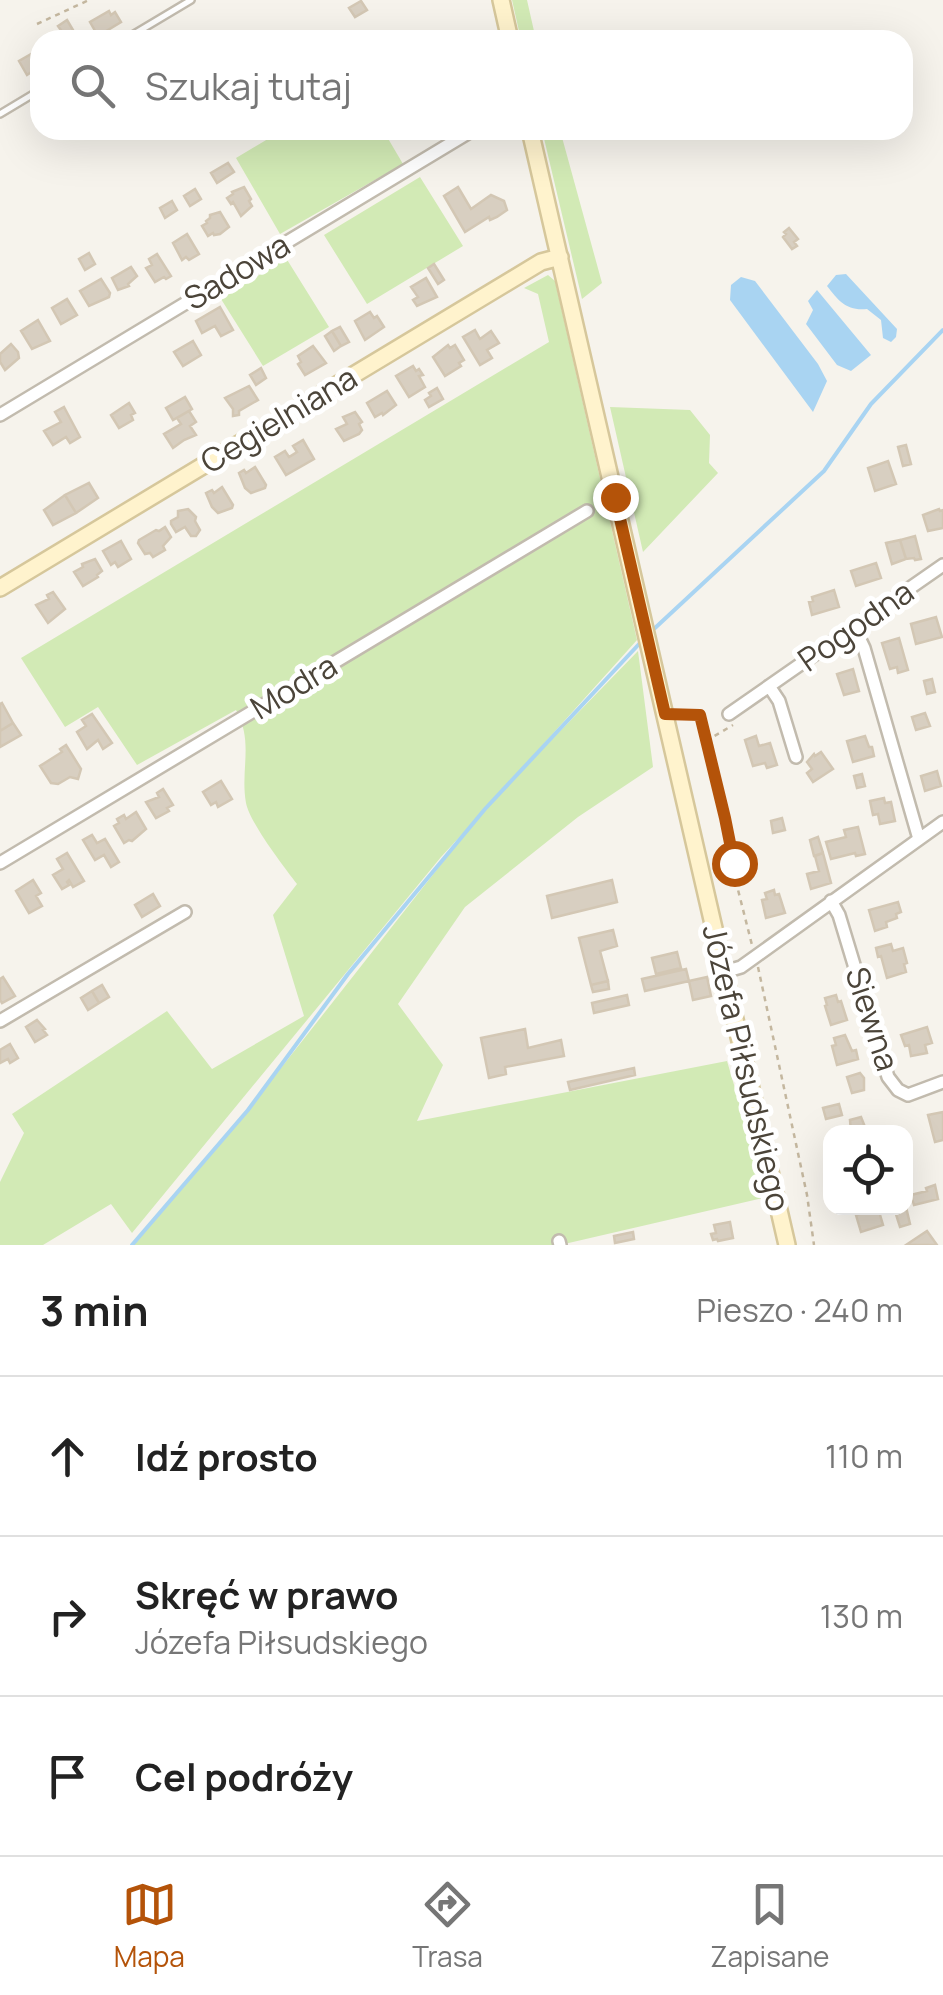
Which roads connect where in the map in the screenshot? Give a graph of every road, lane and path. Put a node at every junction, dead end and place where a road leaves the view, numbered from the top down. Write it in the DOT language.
graph roads {
  1 [pos="90,0"];
  2 [pos="191,0"];
  3 [pos="500,0"];
  4 [pos="37,24"];
  5 [pos="141,30"];
  6 [pos="508,30"];
  7 [pos="30,96"];
  8 [pos="0,114"];
  9 [pos="456,140"];
  10 [pos="532,140"];
  11 [pos="560,257"];
  12 [pos="0,414"];
  13 [pos="587,511"];
  14 [pos="943,566"];
  15 [pos="0,588"];
  16 [pos="854,627"];
  17 [pos="769,686"];
  18 [pos="665,714"];
  19 [pos="728,714"];
  20 [pos="796,757"];
  21 [pos="942,826"];
  22 [pos="918,839"];
  23 [pos="0,863"];
  24 [pos="831,901"];
  25 [pos="185,912"];
  26 [pos="755,956"];
  27 [pos="724,972"];
  28 [pos="0,1021"];
  29 [pos="943,1082"];
  30 [pos="787,1245"];
  31 [pos="814,1245"];
  1 -- 4 [label="path"];
  2 -- 5 [label="lane"];
  3 -- 6 [label="main road"];
  7 -- 8 [label="lane"];
  9 -- 12 [label="street, Sadowa"];
  10 -- 11 [label="main road, Józefa Piłsudskiego"];
  11 -- 15 [label="main road, Cegielniana"];
  11 -- 18 [label="main road, Józefa Piłsudskiego"];
  13 -- 23 [label="street, Modra"];
  14 -- 16 [label="street, Pogodna"];
  16 -- 17 [label="street, Pogodna"];
  16 -- 22 [label="street"];
  17 -- 19 [label="street, Pogodna"];
  17 -- 20 [label="street, Pogodna"];
  18 -- 26 [label="path"];
  18 -- 27 [label="main road, Józefa Piłsudskiego"];
  21 -- 22 [label="street"];
  22 -- 24 [label="street"];
  24 -- 26 [label="street"];
  24 -- 29 [label="street, Siewna"];
  25 -- 28 [label="street"];
  26 -- 27 [label="street"];
  26 -- 31 [label="path"];
  27 -- 30 [label="main road, Józefa Piłsudskiego"];
}
